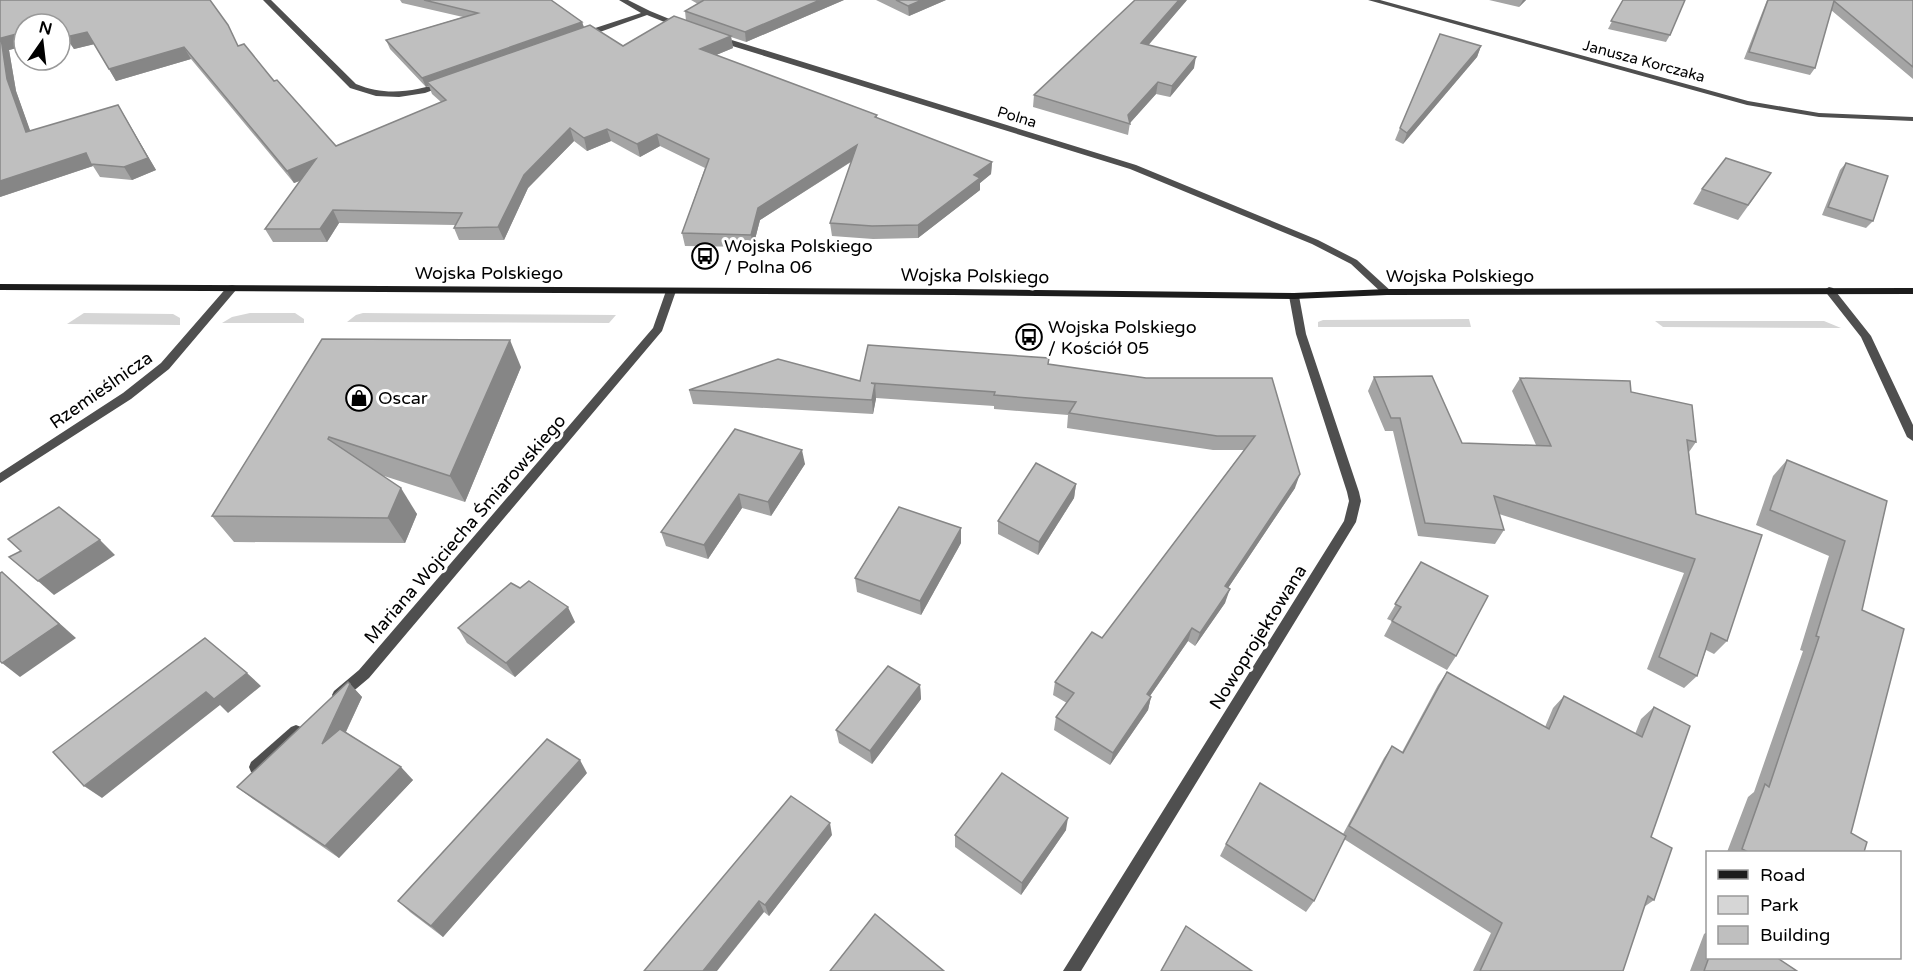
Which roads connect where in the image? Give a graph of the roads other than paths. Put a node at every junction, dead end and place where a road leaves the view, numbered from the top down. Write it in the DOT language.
graph roads {
  1 [pos="267,0"];
  2 [pos="623,0"];
  3 [pos="1372,0"];
  4 [pos="647,13"];
  5 [pos="690,28"];
  6 [pos="706,35"];
  7 [pos="570,40"];
  8 [pos="458,80"];
  9 [pos="1913,119"];
  10 [pos="0,287"];
  11 [pos="232,288"];
  12 [pos="1829,290"];
  13 [pos="671,291"];
  14 [pos="1913,291"];
  15 [pos="1387,292"];
  16 [pos="1294,296"];
  17 [pos="1913,437"];
  18 [pos="0,479"];
  19 [pos="328,705"];
  20 [pos="310,720"];
  21 [pos="256,767"];
  22 [pos="1071,971"];
  1 -- 8 [label="street"];
  2 -- 4 [label="street"];
  3 -- 9 [label="street, Janusza Korczaka"];
  4 -- 5 [label="street"];
  4 -- 7 [label="street"];
  6 -- 15 [label="street, Polna"];
  10 -- 11 [label="main road, Wojska Polskiego"];
  11 -- 13 [label="main road, Wojska Polskiego"];
  11 -- 18 [label="street, Rzemieślnicza"];
  12 -- 14 [label="main road, Wojska Polskiego"];
  12 -- 15 [label="main road, Wojska Polskiego"];
  12 -- 17 [label="street"];
  13 -- 16 [label="main road, Wojska Polskiego"];
  13 -- 19 [label="street, Mariana Wojciecha Śmiarowskiego"];
  15 -- 16 [label="main road, Wojska Polskiego"];
  16 -- 22 [label="street, Nowoprojektowana"];
  20 -- 21 [label="street"];
}
